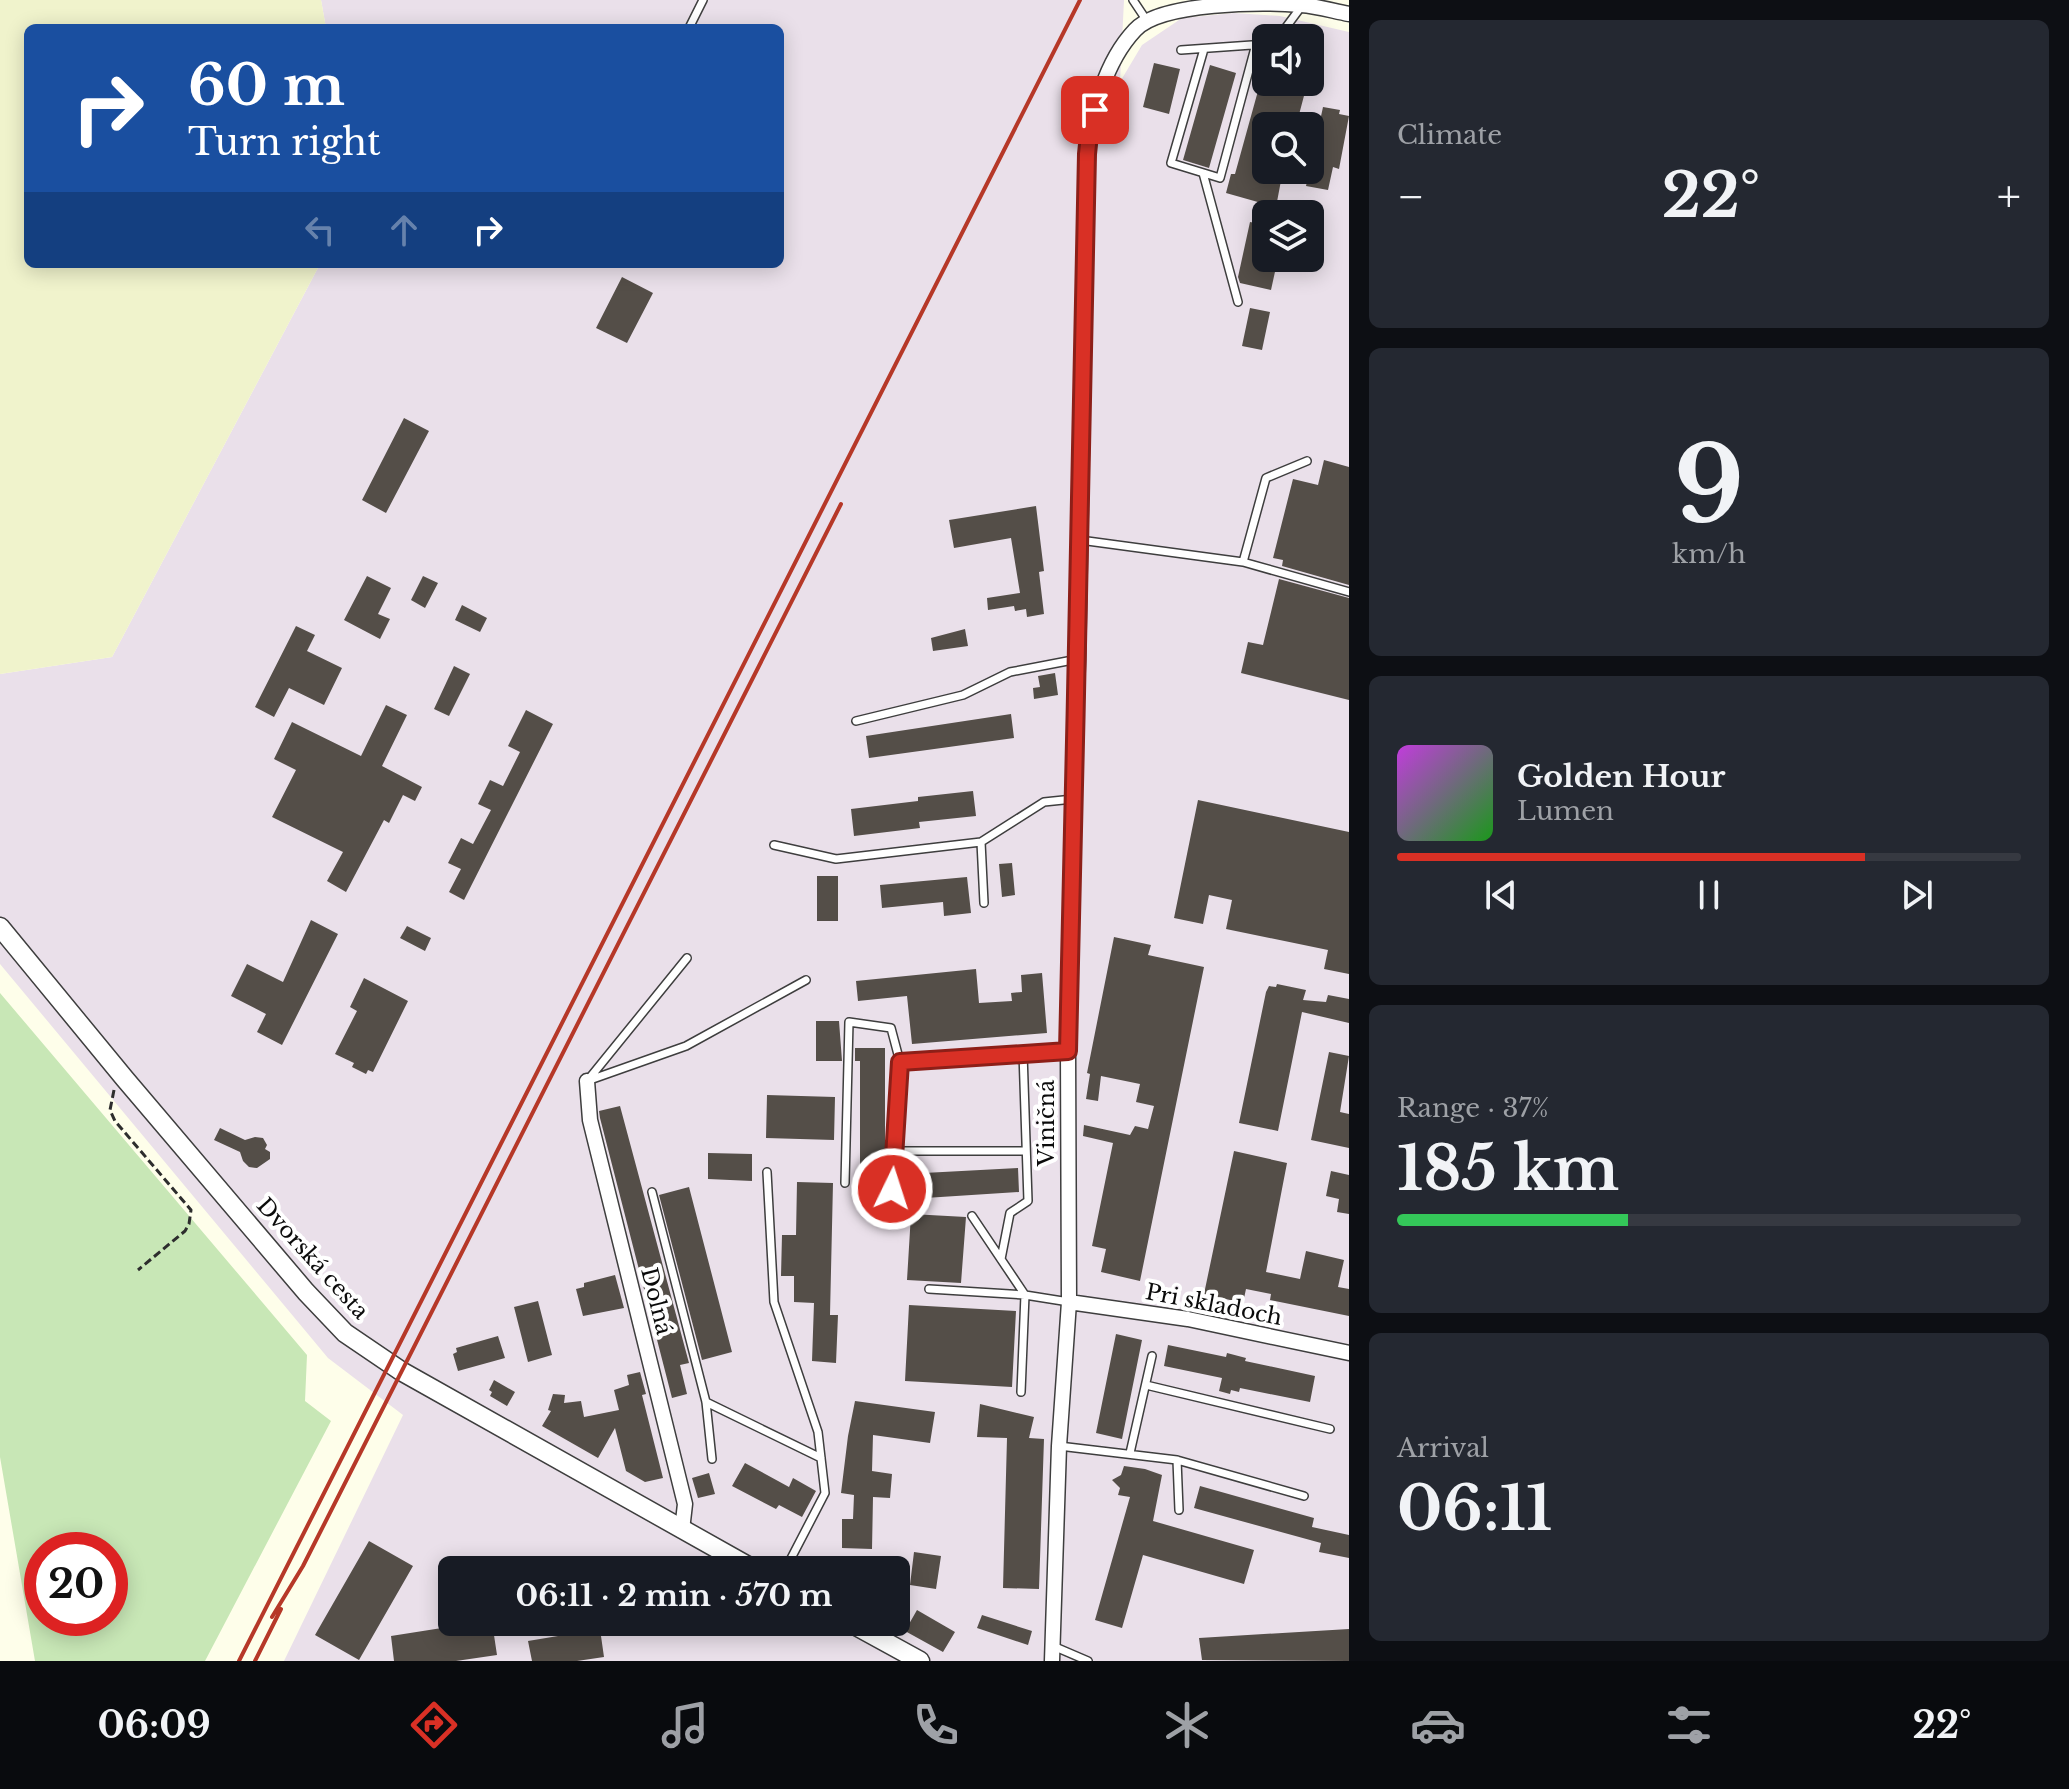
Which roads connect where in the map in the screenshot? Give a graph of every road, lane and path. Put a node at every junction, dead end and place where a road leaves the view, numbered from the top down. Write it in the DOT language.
graph roads {
  1 [pos="703,0"];
  2 [pos="1133,0"];
  3 [pos="1303,5"];
  4 [pos="1349,14"];
  5 [pos="1144,22"];
  6 [pos="691,24"];
  7 [pos="1289,24"];
  8 [pos="1252,44"];
  9 [pos="1204,49"];
  10 [pos="1181,50"];
  11 [pos="1252,59"];
  12 [pos="1203,173"];
  13 [pos="1238,302"];
  14 [pos="1307,461"];
  15 [pos="1080,540"];
  16 [pos="1243,562"];
  17 [pos="1349,592"];
  18 [pos="1078,659"];
  19 [pos="856,721"];
  20 [pos="1073,799"];
  21 [pos="981,842"];
  22 [pos="774,845"];
  23 [pos="984,903"];
  24 [pos="0,927"];
  25 [pos="687,958"];
  26 [pos="806,980"];
  27 [pos="1068,1051"];
  28 [pos="1023,1053"];
  29 [pos="900,1062"];
  30 [pos="125,1079"];
  31 [pos="587,1081"];
  32 [pos="895,1151"];
  33 [pos="1026,1151"];
  34 [pos="767,1172"];
  35 [pos="845,1183"];
  36 [pos="892,1189"];
  37 [pos="652,1192"];
  38 [pos="972,1216"];
  39 [pos="1001,1259"];
  40 [pos="138,1270"];
  41 [pos="929,1289"];
  42 [pos="1025,1295"];
  43 [pos="1069,1302"];
  44 [pos="1349,1353"];
  45 [pos="1152,1356"];
  46 [pos="1146,1385"];
  47 [pos="1021,1392"];
  48 [pos="706,1402"];
  49 [pos="1330,1429"];
  50 [pos="1059,1446"];
  51 [pos="1130,1453"];
  52 [pos="821,1458"];
  53 [pos="712,1459"];
  54 [pos="1177,1460"];
  55 [pos="1304,1496"];
  56 [pos="1179,1510"];
  57 [pos="682,1530"];
  58 [pos="729,1556"];
  59 [pos="792,1556"];
  60 [pos="874,1636"];
  61 [pos="1052,1653"];
  62 [pos="920,1661"];
  63 [pos="1088,1661"];
  1 -- 6 [label="lane"];
  2 -- 5 [label="lane"];
  3 -- 4 [label="street"];
  3 -- 5 [label="street"];
  3 -- 7 [label="lane"];
  5 -- 15 [label="street, Viničná"];
  8 -- 9 [label="lane"];
  9 -- 10 [label="lane"];
  9 -- 12 [label="lane"];
  11 -- 12 [label="lane"];
  12 -- 13 [label="lane"];
  14 -- 16 [label="lane"];
  15 -- 16 [label="lane"];
  15 -- 18 [label="street, Viničná"];
  16 -- 17 [label="lane"];
  18 -- 19 [label="lane"];
  18 -- 20 [label="street, Viničná"];
  20 -- 21 [label="lane"];
  20 -- 27 [label="street, Viničná"];
  21 -- 22 [label="lane"];
  21 -- 23 [label="lane"];
  24 -- 30 [label="street, Dvorská cesta"];
  25 -- 31 [label="lane"];
  26 -- 31 [label="lane"];
  27 -- 28 [label="lane"];
  27 -- 43 [label="street, Viničná"];
  28 -- 29 [label="lane"];
  28 -- 33 [label="lane"];
  29 -- 32 [label="lane"];
  29 -- 35 [label="lane"];
  30 -- 40 [label="path"];
  30 -- 57 [label="street, Dvorská cesta"];
  31 -- 57 [label="street, Dolná"];
  32 -- 33 [label="lane"];
  32 -- 36 [label="lane"];
  33 -- 39 [label="lane"];
  34 -- 52 [label="lane"];
  37 -- 48 [label="lane"];
  38 -- 39 [label="lane"];
  39 -- 42 [label="lane"];
  41 -- 42 [label="lane"];
  42 -- 43 [label="lane"];
  42 -- 47 [label="lane"];
  43 -- 44 [label="street, Pri skladoch"];
  43 -- 50 [label="street, Viničná"];
  45 -- 46 [label="lane"];
  46 -- 49 [label="lane"];
  46 -- 51 [label="lane"];
  48 -- 52 [label="lane"];
  48 -- 53 [label="lane"];
  50 -- 51 [label="lane"];
  50 -- 61 [label="street, Viničná"];
  51 -- 54 [label="lane"];
  52 -- 59 [label="lane"];
  54 -- 55 [label="lane"];
  54 -- 56 [label="lane"];
  57 -- 58 [label="street, Dvorská cesta"];
  60 -- 62 [label="street"];
  61 -- 63 [label="lane"];
}
